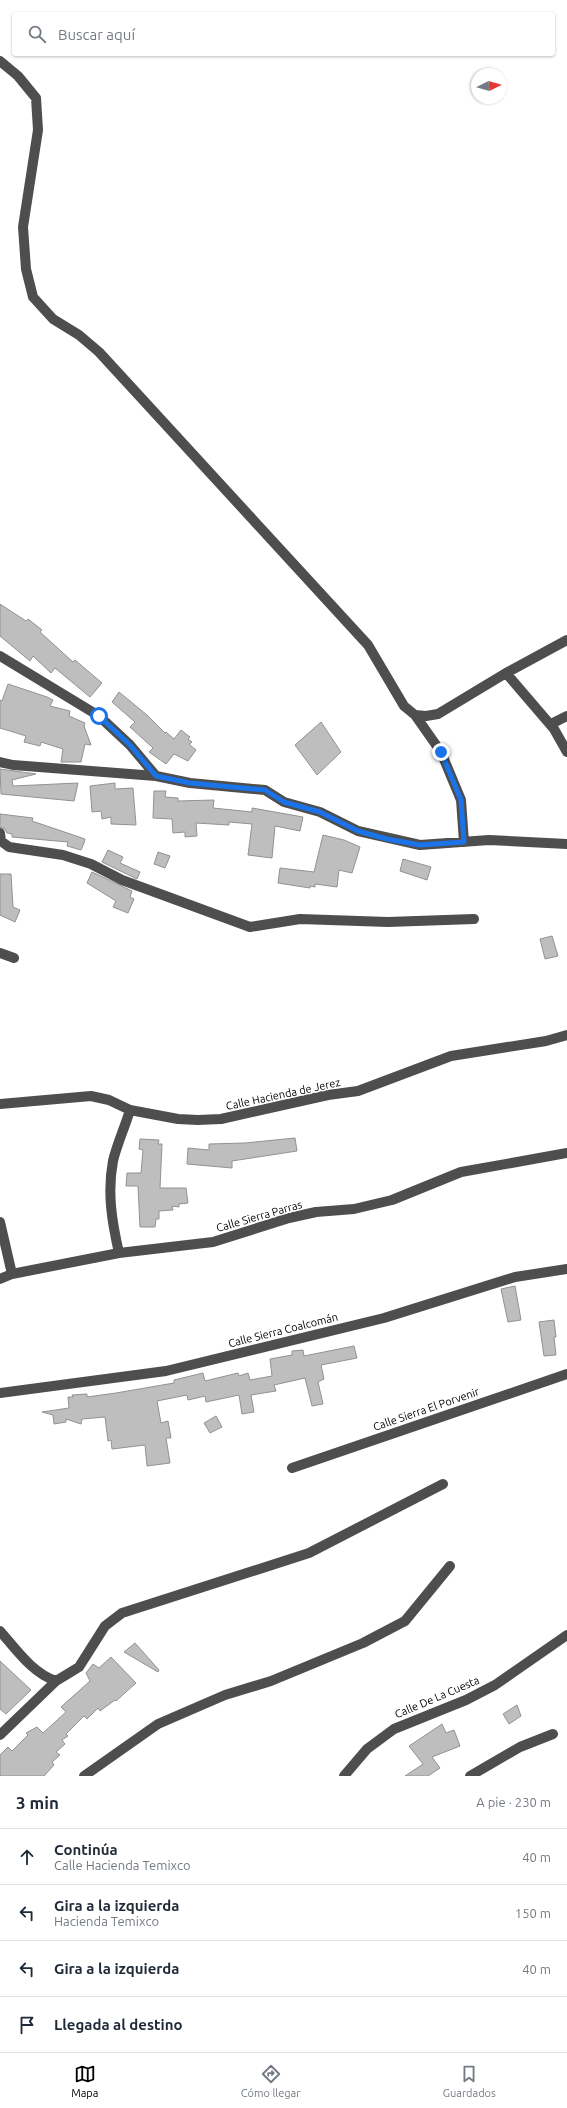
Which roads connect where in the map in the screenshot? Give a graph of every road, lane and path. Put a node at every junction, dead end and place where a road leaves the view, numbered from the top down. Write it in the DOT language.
graph roads {
  1 [pos="0,61"];
  2 [pos="567,640"];
  3 [pos="0,656"];
  4 [pos="506,673"];
  5 [pos="415,714"];
  6 [pos="567,716"];
  7 [pos="550,724"];
  8 [pos="567,752"];
  9 [pos="0,762"];
  10 [pos="156,776"];
  11 [pos="0,833"];
  12 [pos="464,842"];
  13 [pos="567,844"];
  14 [pos="474,919"];
  15 [pos="0,954"];
  16 [pos="14,958"];
  17 [pos="567,1035"];
  18 [pos="0,1104"];
  19 [pos="130,1110"];
  20 [pos="567,1153"];
  21 [pos="0,1222"];
  22 [pos="119,1254"];
  23 [pos="567,1269"];
  24 [pos="12,1274"];
  25 [pos="0,1279"];
  26 [pos="567,1374"];
  27 [pos="0,1393"];
  28 [pos="292,1468"];
  29 [pos="443,1484"];
  30 [pos="450,1566"];
  31 [pos="0,1631"];
  32 [pos="567,1635"];
  33 [pos="56,1681"];
  34 [pos="554,1734"];
  35 [pos="0,1735"];
  36 [pos="84,1776"];
  37 [pos="344,1776"];
  38 [pos="470,1776"];
  1 -- 5 [label="street"];
  2 -- 4 [label="street"];
  3 -- 10 [label="street"];
  4 -- 5 [label="street"];
  4 -- 7 [label="street"];
  5 -- 12 [label="street"];
  6 -- 7 [label="street"];
  7 -- 8 [label="street"];
  9 -- 10 [label="street"];
  10 -- 12 [label="street"];
  11 -- 14 [label="street"];
  12 -- 13 [label="street"];
  15 -- 16 [label="street"];
  17 -- 19 [label="street, Calle Hacienda de Jerez"];
  18 -- 19 [label="street, Calle Hacienda de Jerez"];
  19 -- 22 [label="street"];
  20 -- 22 [label="street, Calle Sierra Parras"];
  21 -- 24 [label="street"];
  22 -- 24 [label="street, Calle Sierra Parras"];
  23 -- 27 [label="street, Calle Sierra Coalcomán"];
  24 -- 25 [label="street, Calle Sierra Parras"];
  26 -- 28 [label="street, Calle Sierra El Porvenir"];
  29 -- 33 [label="street"];
  30 -- 36 [label="street"];
  31 -- 33 [label="street"];
  32 -- 37 [label="street, Calle De La Cuesta"];
  33 -- 35 [label="street"];
  34 -- 38 [label="street"];
}
